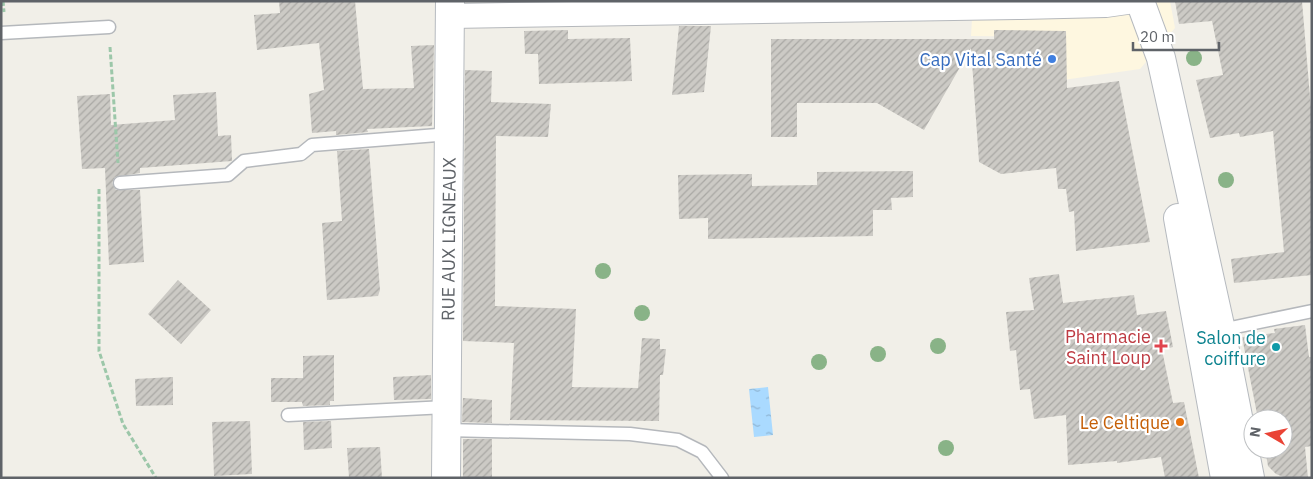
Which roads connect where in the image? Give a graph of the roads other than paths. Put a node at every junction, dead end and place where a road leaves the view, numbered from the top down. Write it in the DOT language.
graph roads {
  1 [pos="1132,2"];
  2 [pos="1021,4"];
  3 [pos="450,8"];
  4 [pos="109,28"];
  5 [pos="1,33"];
  6 [pos="1159,108"];
  7 [pos="450,134"];
  8 [pos="120,183"];
  9 [pos="1312,311"];
  10 [pos="1221,330"];
  11 [pos="288,415"];
  12 [pos="445,418"];
  13 [pos="446,478"];
  14 [pos="722,478"];
  15 [pos="1225,478"];
  16 [pos="1236,478"];
  17 [pos="1250,478"];
  1 -- 2 [label="street"];
  1 -- 6 [label="main road"];
  1 -- 10 [label="main road"];
  2 -- 3 [label="street"];
  3 -- 7 [label="main road, RUE AUX LIGNEAUX"];
  4 -- 5 [label="lane"];
  6 -- 15 [label="main road"];
  6 -- 16 [label="main road"];
  7 -- 8 [label="lane"];
  7 -- 12 [label="main road, RUE AUX LIGNEAUX"];
  9 -- 10 [label="lane"];
  10 -- 17 [label="main road"];
  11 -- 12 [label="lane"];
  12 -- 13 [label="main road, RUE AUX LIGNEAUX"];
  12 -- 14 [label="lane"];
}
